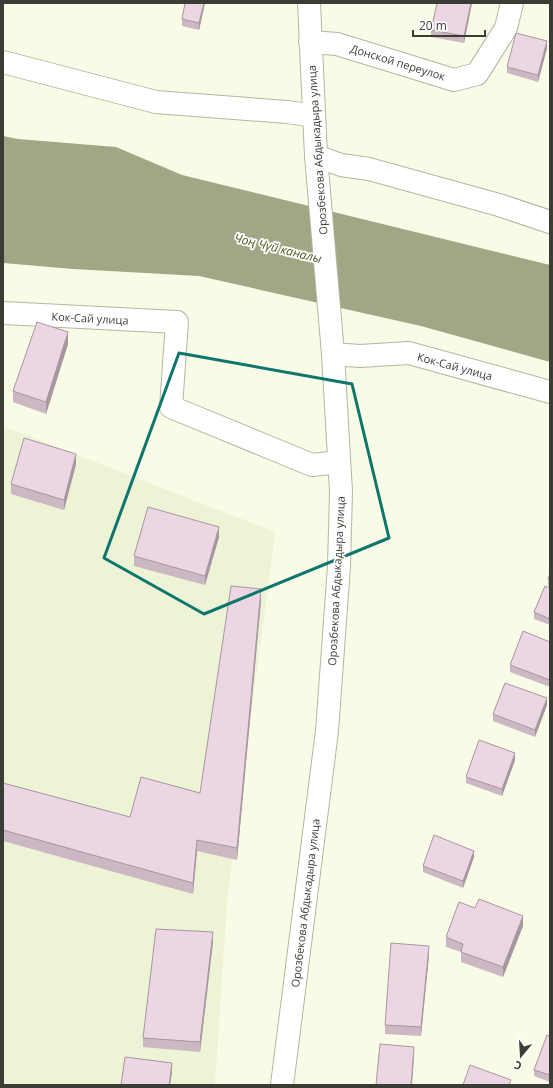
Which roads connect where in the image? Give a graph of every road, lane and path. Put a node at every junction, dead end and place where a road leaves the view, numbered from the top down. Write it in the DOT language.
graph roads {
  1 [pos="309,3"];
  2 [pos="512,3"];
  3 [pos="310,42"];
  4 [pos="3,62"];
  5 [pos="314,116"];
  6 [pos="316,156"];
  7 [pos="550,222"];
  8 [pos="3,313"];
  9 [pos="332,345"];
  10 [pos="550,392"];
  11 [pos="339,462"];
  12 [pos="282,1085"];
  1 -- 3 [label="street, Орозбекова Абдыкадыра улица"];
  2 -- 3 [label="street, Донской переулок"];
  3 -- 5 [label="street, Орозбекова Абдыкадыра улица"];
  4 -- 5 [label="street"];
  5 -- 6 [label="street, Орозбекова Абдыкадыра улица"];
  6 -- 7 [label="street"];
  6 -- 9 [label="street, Орозбекова Абдыкадыра улица"];
  8 -- 11 [label="street, Кок-Сай улица"];
  9 -- 10 [label="street, Кок-Сай улица"];
  9 -- 11 [label="street, Орозбекова Абдыкадыра улица"];
  11 -- 12 [label="street, Орозбекова Абдыкадыра улица"];
}
